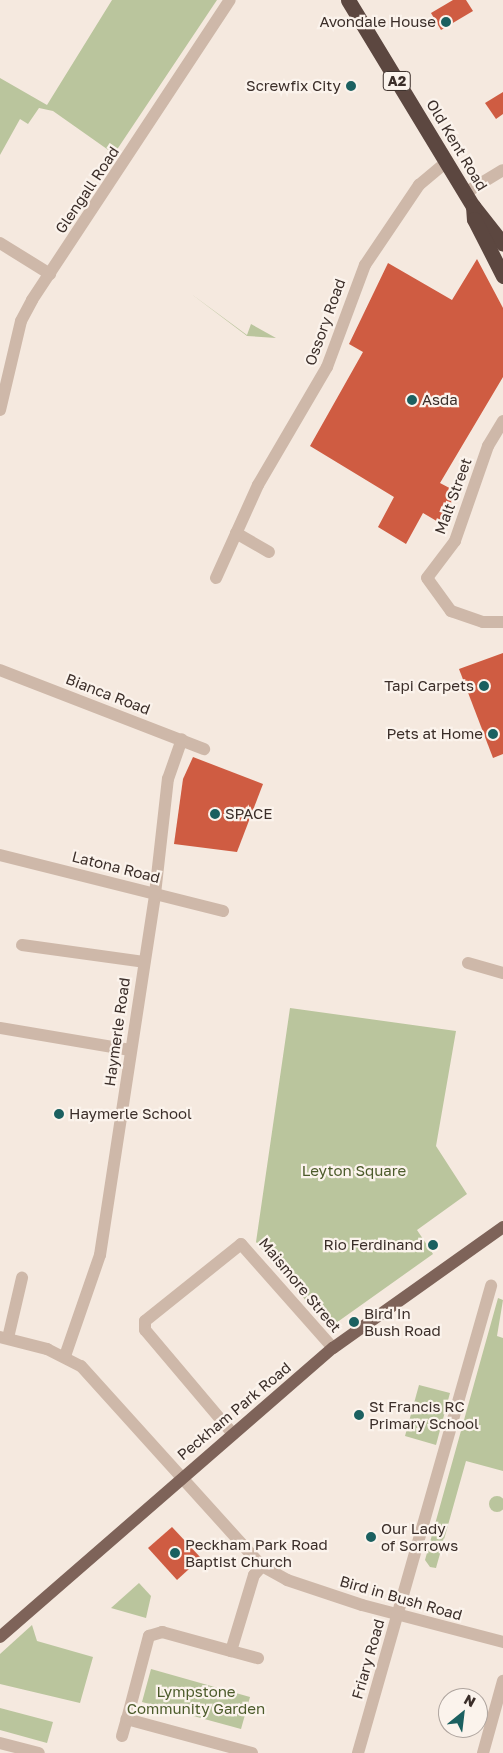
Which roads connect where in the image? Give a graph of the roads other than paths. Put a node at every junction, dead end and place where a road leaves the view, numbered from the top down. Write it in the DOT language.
graph roads {
  1 [pos="230,0"];
  2 [pos="348,0"];
  3 [pos="446,162"];
  4 [pos="503,170"];
  5 [pos="465,193"];
  6 [pos="473,206"];
  7 [pos="0,243"];
  8 [pos="503,244"];
  9 [pos="50,274"];
  10 [pos="503,276"];
  11 [pos="0,410"];
  12 [pos="503,421"];
  13 [pos="236,533"];
  14 [pos="269,552"];
  15 [pos="216,578"];
  16 [pos="503,622"];
  17 [pos="0,670"];
  18 [pos="182,739"];
  19 [pos="204,749"];
  20 [pos="0,855"];
  21 [pos="155,894"];
  22 [pos="223,911"];
  23 [pos="22,945"];
  24 [pos="144,962"];
  25 [pos="468,963"];
  26 [pos="503,973"];
  27 [pos="0,1028"];
  28 [pos="130,1050"];
  29 [pos="503,1227"];
  30 [pos="22,1278"];
  31 [pos="491,1286"];
  32 [pos="4,1338"];
  33 [pos="333,1348"];
  34 [pos="65,1356"];
  35 [pos="233,1434"];
  36 [pos="179,1479"];
  37 [pos="262,1566"];
  38 [pos="397,1616"];
  39 [pos="0,1637"];
  40 [pos="503,1642"];
  41 [pos="231,1650"];
  42 [pos="258,1658"];
  43 [pos="503,1681"];
  44 [pos="127,1718"];
  45 [pos="122,1736"];
  46 [pos="0,1743"];
  47 [pos="39,1753"];
  48 [pos="252,1753"];
  49 [pos="358,1753"];
  50 [pos="483,1753"];
  1 -- 9 [label="street, Glengall Road"];
  2 -- 3 [label="highway, Old Kent Road / A2"];
  3 -- 5 [label="highway, Old Kent Road / A2"];
  3 -- 13 [label="street, Ossory Road"];
  4 -- 5 [label="street"];
  5 -- 6 [label="highway, Old Kent Road / A2"];
  6 -- 8 [label="highway, Old Kent Road / A2"];
  6 -- 10 [label="highway, Old Kent Road / A2"];
  7 -- 9 [label="street"];
  9 -- 11 [label="street, Glengall Road"];
  12 -- 16 [label="street, Malt Street"];
  13 -- 14 [label="street"];
  13 -- 15 [label="street, Ossory Road"];
  17 -- 18 [label="street, Bianca Road"];
  18 -- 19 [label="street, Bianca Road"];
  18 -- 21 [label="street, Haymerle Road"];
  20 -- 21 [label="street, Latona Road"];
  21 -- 22 [label="street, Latona Road"];
  21 -- 24 [label="street, Haymerle Road"];
  23 -- 24 [label="street"];
  24 -- 28 [label="street, Haymerle Road"];
  25 -- 26 [label="street"];
  27 -- 28 [label="street"];
  28 -- 34 [label="street, Haymerle Road"];
  29 -- 33 [label="main road, Peckham Park Road"];
  30 -- 32 [label="street"];
  31 -- 38 [label="street, Friary Road"];
  32 -- 34 [label="street, Bird in Bush Road"];
  33 -- 35 [label="main road, Peckham Park Road"];
  33 -- 35 [label="street, Maismore Street"];
  34 -- 36 [label="street, Bird in Bush Road"];
  35 -- 36 [label="main road, Peckham Park Road"];
  36 -- 37 [label="street, Bird in Bush Road"];
  36 -- 39 [label="main road, Peckham Park Road"];
  37 -- 38 [label="street, Bird in Bush Road"];
  37 -- 41 [label="street"];
  38 -- 40 [label="street, Bird in Bush Road"];
  38 -- 49 [label="street, Friary Road"];
  41 -- 42 [label="street"];
  41 -- 44 [label="street"];
  43 -- 50 [label="street"];
  44 -- 45 [label="street"];
  44 -- 48 [label="street"];
  46 -- 47 [label="street"];
}
